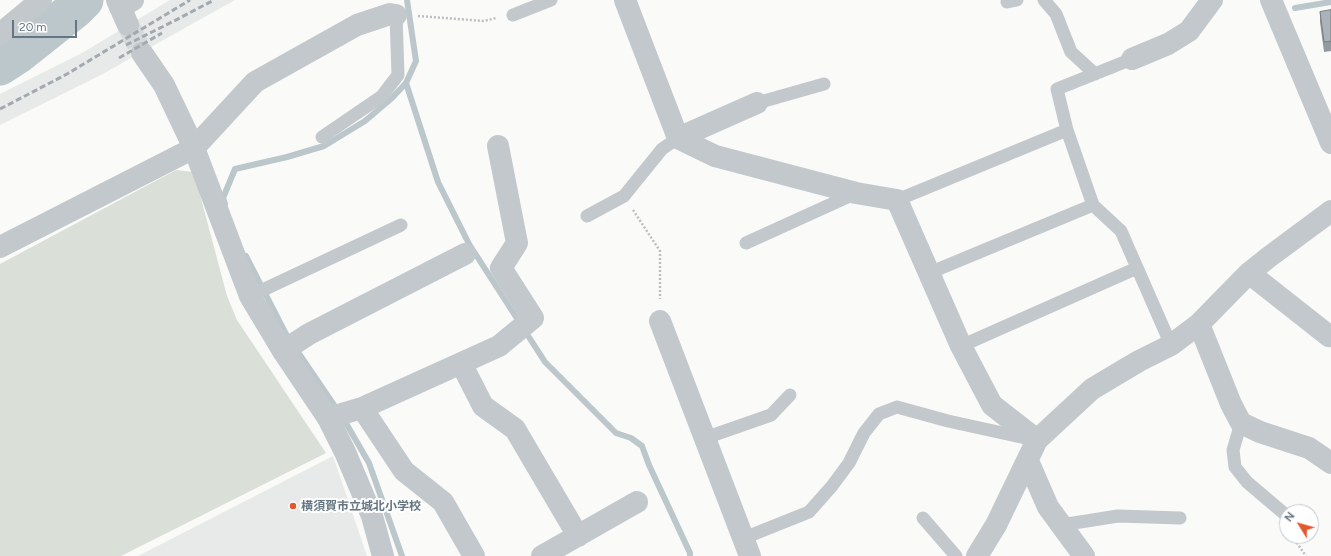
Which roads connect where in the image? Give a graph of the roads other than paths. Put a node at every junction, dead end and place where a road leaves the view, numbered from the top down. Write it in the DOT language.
graph roads {
  1 [pos="42,0"];
  2 [pos="551,0"];
  3 [pos="625,0"];
  4 [pos="1044,0"];
  5 [pos="1212,0"];
  6 [pos="1272,0"];
  7 [pos="396,14"];
  8 [pos="512,15"];
  9 [pos="0,34"];
  10 [pos="142,52"];
  11 [pos="1132,59"];
  12 [pos="1095,74"];
  13 [pos="824,84"];
  14 [pos="757,103"];
  15 [pos="1067,130"];
  16 [pos="322,137"];
  17 [pos="678,138"];
  18 [pos="1331,143"];
  19 [pos="498,146"];
  20 [pos="194,148"];
  21 [pos="856,193"];
  22 [pos="897,200"];
  23 [pos="1093,205"];
  24 [pos="1331,211"];
  25 [pos="587,216"];
  26 [pos="401,225"];
  27 [pos="746,243"];
  28 [pos="0,247"];
  29 [pos="465,254"];
  30 [pos="1137,268"];
  31 [pos="929,273"];
  32 [pos="1249,273"];
  33 [pos="250,296"];
  34 [pos="660,321"];
  35 [pos="1199,324"];
  36 [pos="1330,336"];
  37 [pos="1171,345"];
  38 [pos="962,346"];
  39 [pos="283,351"];
  40 [pos="461,363"];
  41 [pos="790,395"];
  42 [pos="362,408"];
  43 [pos="328,418"];
  44 [pos="1241,423"];
  45 [pos="705,438"];
  46 [pos="1037,440"];
  47 [pos="1028,461"];
  48 [pos="1331,463"];
  49 [pos="637,502"];
  50 [pos="1279,509"];
  51 [pos="923,518"];
  52 [pos="1180,518"];
  53 [pos="1061,525"];
  54 [pos="578,536"];
  55 [pos="747,547"];
  56 [pos="383,556"];
  57 [pos="474,556"];
  58 [pos="542,556"];
  59 [pos="956,556"];
  60 [pos="976,556"];
  61 [pos="1084,556"];
  1 -- 9 [label="street"];
  2 -- 8 [label="lane"];
  3 -- 17 [label="street"];
  4 -- 12 [label="lane"];
  5 -- 11 [label="street"];
  6 -- 18 [label="street"];
  7 -- 16 [label="lane"];
  7 -- 20 [label="street"];
  10 -- 20 [label="street"];
  11 -- 12 [label="lane"];
  12 -- 15 [label="lane"];
  13 -- 14 [label="lane"];
  14 -- 17 [label="street"];
  15 -- 22 [label="lane"];
  15 -- 23 [label="lane"];
  17 -- 21 [label="street"];
  17 -- 25 [label="lane"];
  19 -- 40 [label="street"];
  20 -- 28 [label="street"];
  20 -- 33 [label="street"];
  21 -- 22 [label="street"];
  21 -- 27 [label="lane"];
  22 -- 31 [label="street"];
  23 -- 30 [label="lane"];
  23 -- 31 [label="lane"];
  24 -- 32 [label="street"];
  26 -- 33 [label="lane"];
  29 -- 39 [label="street"];
  30 -- 37 [label="lane"];
  30 -- 38 [label="lane"];
  31 -- 38 [label="street"];
  32 -- 35 [label="street"];
  32 -- 36 [label="street"];
  33 -- 39 [label="street"];
  34 -- 45 [label="street"];
  35 -- 37 [label="street"];
  35 -- 44 [label="street"];
  37 -- 46 [label="street"];
  38 -- 46 [label="street"];
  39 -- 43 [label="street"];
  40 -- 42 [label="street"];
  40 -- 54 [label="street"];
  41 -- 45 [label="lane"];
  42 -- 43 [label="street"];
  42 -- 57 [label="street"];
  43 -- 56 [label="street"];
  44 -- 48 [label="street"];
  44 -- 50 [label="lane"];
  45 -- 55 [label="street"];
  46 -- 47 [label="street"];
  46 -- 55 [label="lane"];
  47 -- 53 [label="street"];
  47 -- 60 [label="street"];
  49 -- 54 [label="street"];
  51 -- 59 [label="lane"];
  52 -- 53 [label="lane"];
  53 -- 61 [label="street"];
  54 -- 58 [label="street"];
}
